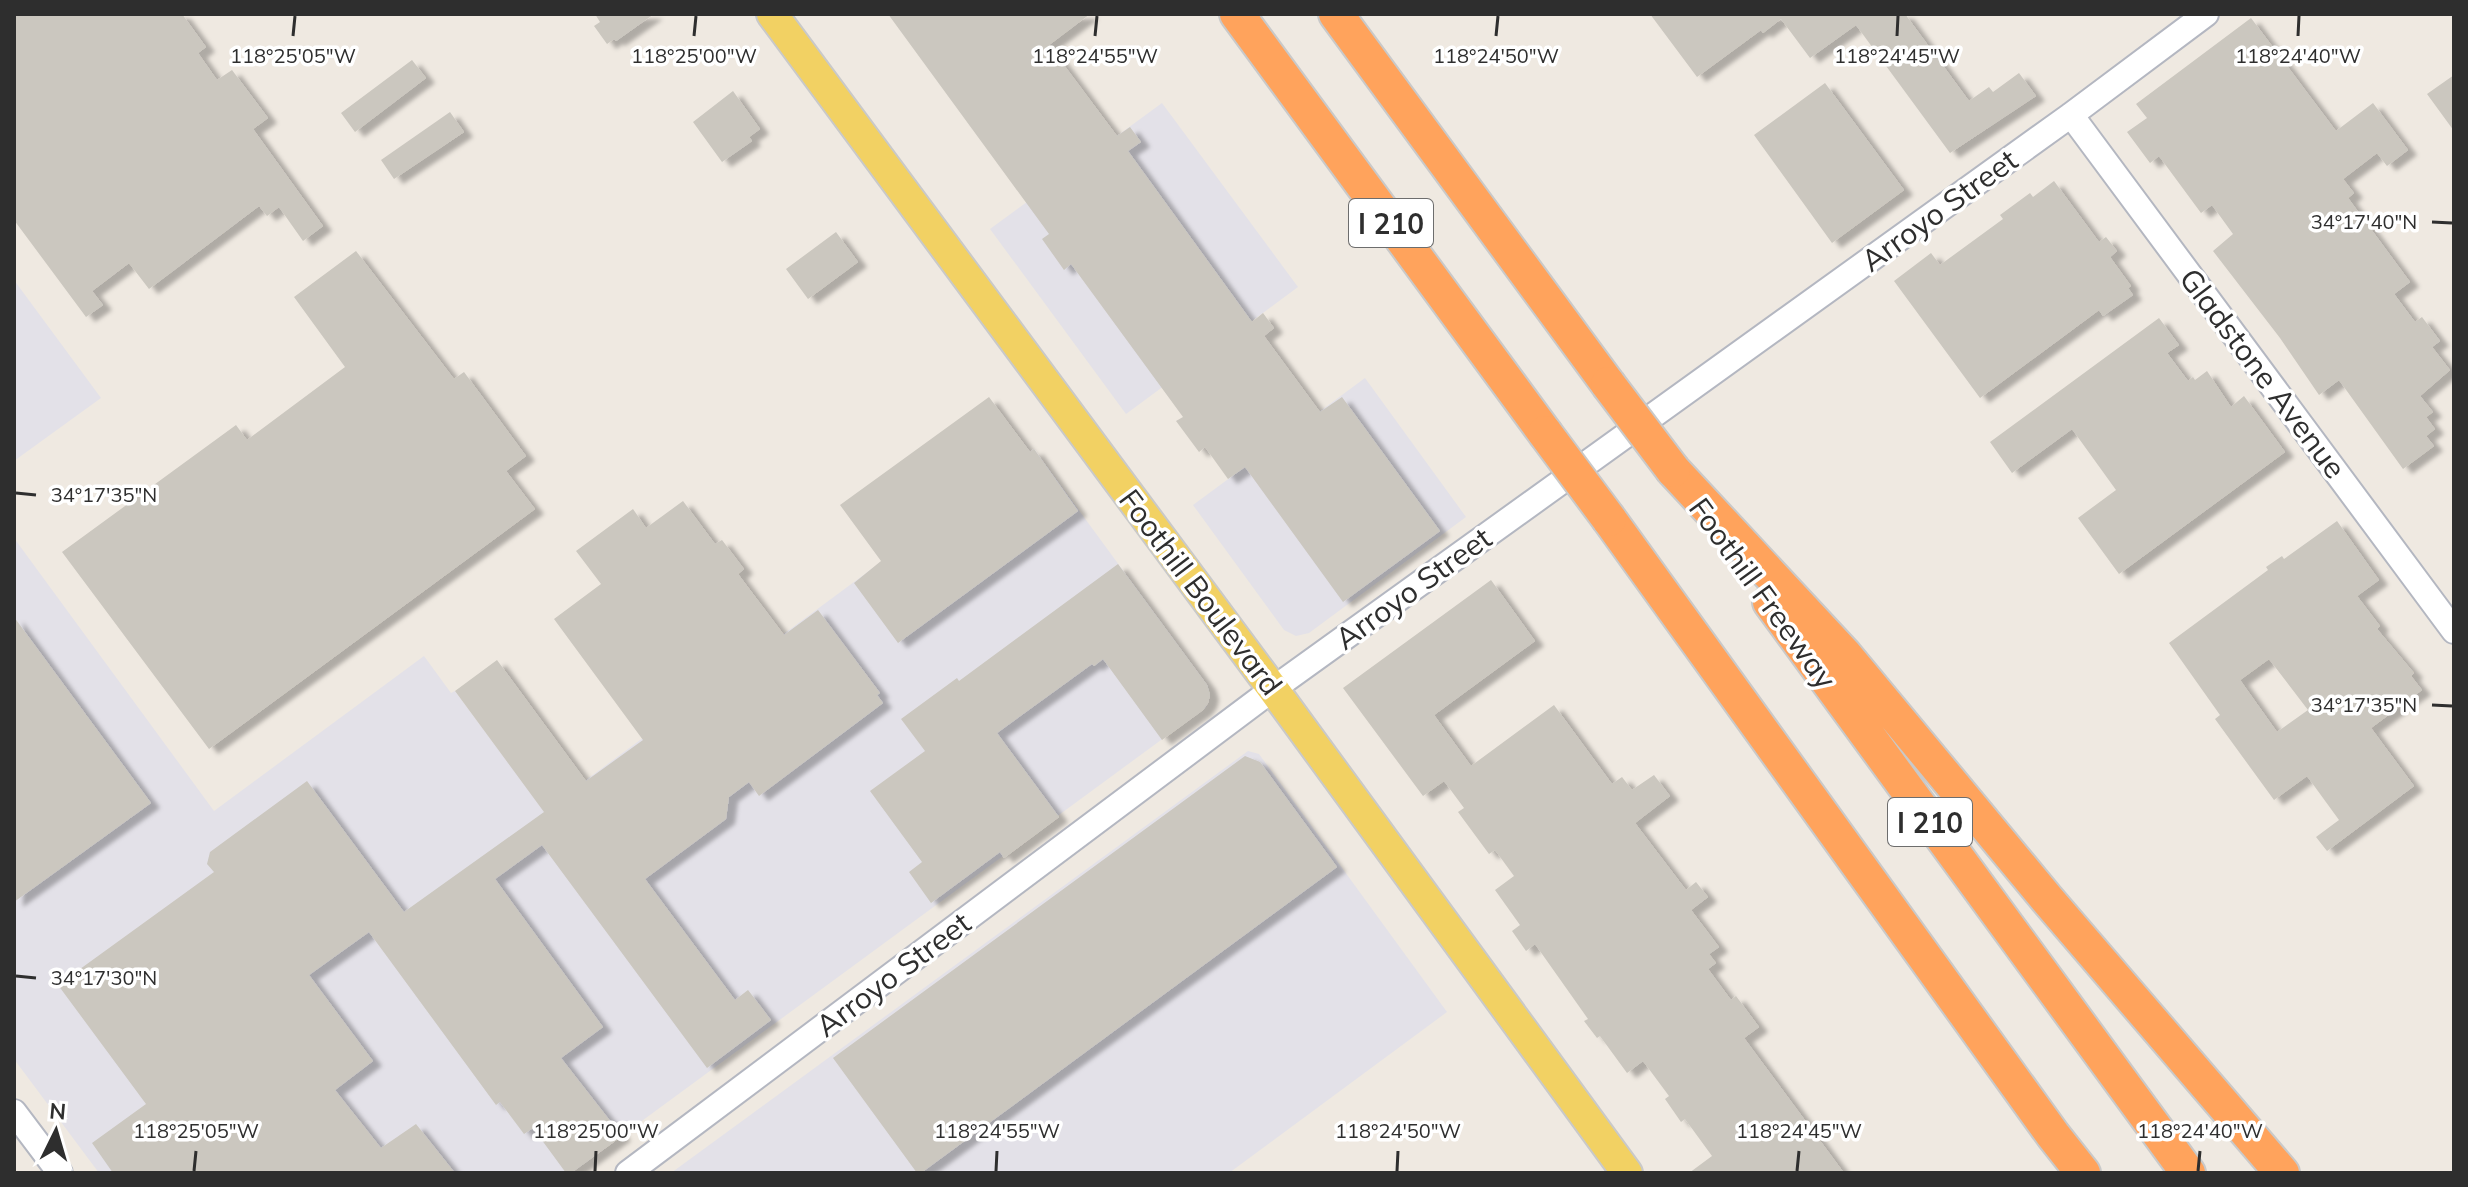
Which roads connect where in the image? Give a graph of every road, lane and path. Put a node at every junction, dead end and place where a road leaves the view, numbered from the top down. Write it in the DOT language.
graph roads {
  1 [pos="772,14"];
  2 [pos="1237,14"];
  3 [pos="1336,14"];
  4 [pos="2206,14"];
  5 [pos="2071,115"];
  6 [pos="1673,470"];
  7 [pos="2454,631"];
  8 [pos="1273,689"];
  9 [pos="14,1112"];
  10 [pos="2053,1135"];
  11 [pos="60,1173"];
  12 [pos="628,1173"];
  13 [pos="1627,1173"];
  14 [pos="2067,1173"];
  15 [pos="2083,1173"];
  16 [pos="2188,1173"];
  17 [pos="2282,1173"];
  1 -- 8 [label="main road, Foothill Boulevard"];
  2 -- 10 [label="highway, I 210, bridge"];
  3 -- 6 [label="highway, Foothill Freeway / I 210, bridge"];
  4 -- 5 [label="street, Arroyo Street"];
  5 -- 7 [label="street, Gladstone Avenue"];
  5 -- 8 [label="street, Arroyo Street"];
  6 -- 16 [label="highway, Foothill Freeway / I 210"];
  6 -- 17 [label="highway"];
  8 -- 12 [label="street, Arroyo Street"];
  8 -- 13 [label="main road, Foothill Boulevard"];
  9 -- 11 [label="street"];
  10 -- 14 [label="highway"];
  10 -- 15 [label="highway, I 210"];
}
